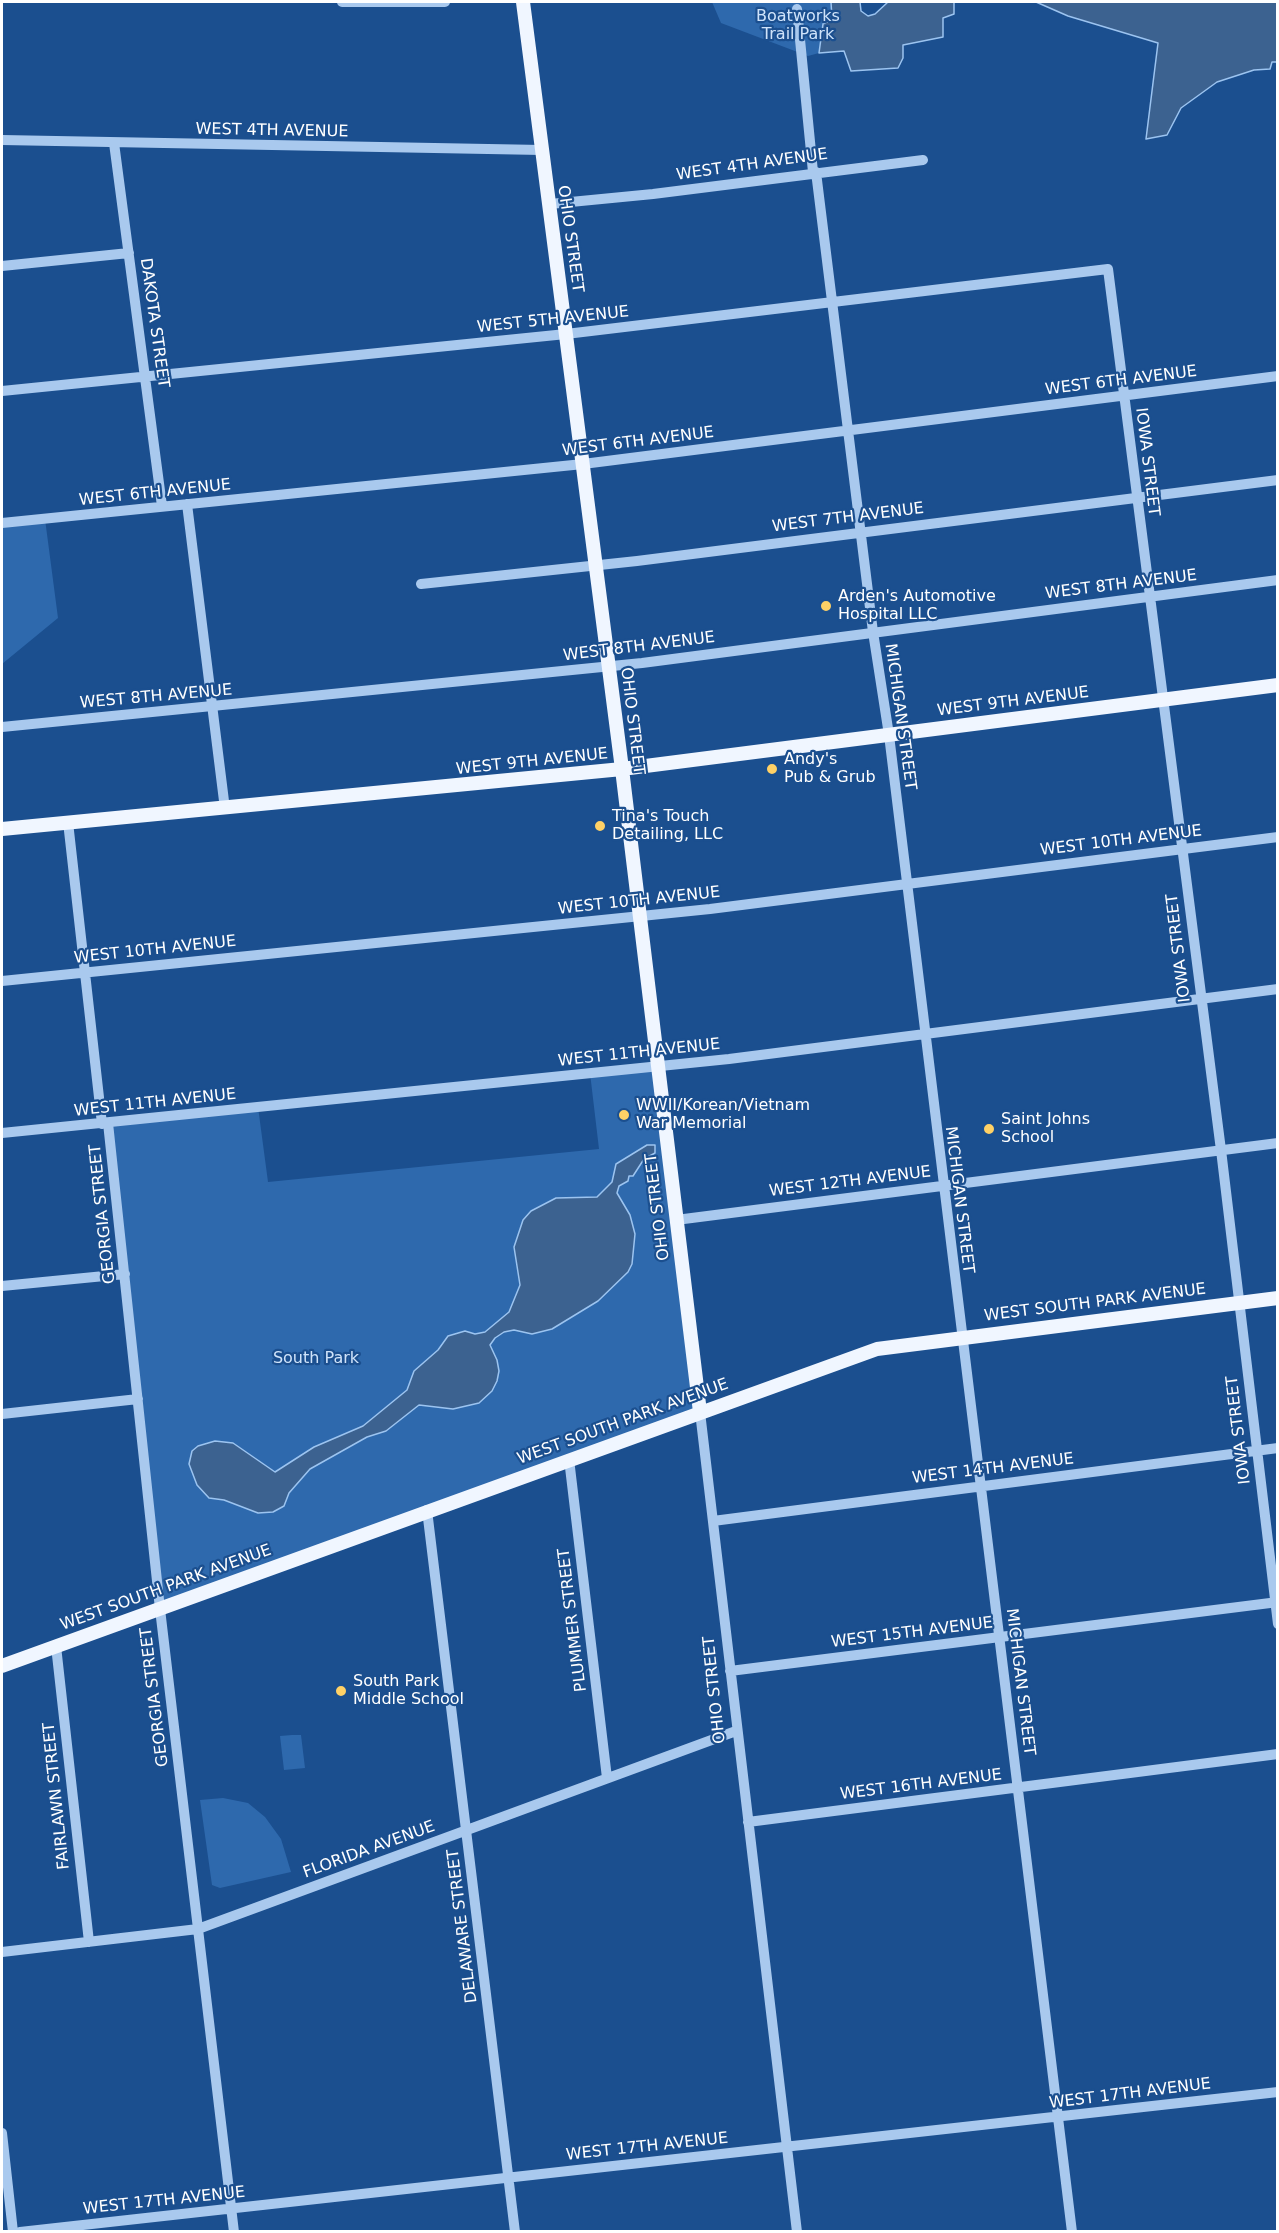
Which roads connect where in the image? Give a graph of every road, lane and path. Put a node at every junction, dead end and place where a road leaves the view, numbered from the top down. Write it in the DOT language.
graph roads {
  1 [pos="342,2"];
  2 [pos="445,2"];
  3 [pos="523,2"];
  4 [pos="797,9"];
  5 [pos="2,140"];
  6 [pos="114,143"];
  7 [pos="542,150"];
  8 [pos="924,160"];
  9 [pos="814,172"];
  10 [pos="550,204"];
  11 [pos="129,253"];
  12 [pos="2,266"];
  13 [pos="1108,269"];
  14 [pos="833,301"];
  15 [pos="566,334"];
  16 [pos="1278,376"];
  17 [pos="146,377"];
  18 [pos="2,391"];
  19 [pos="1124,396"];
  20 [pos="848,431"];
  21 [pos="583,464"];
  22 [pos="1278,480"];
  23 [pos="1136,497"];
  24 [pos="187,504"];
  25 [pos="162,507"];
  26 [pos="2,523"];
  27 [pos="861,532"];
  28 [pos="595,565"];
  29 [pos="1278,580"];
  30 [pos="421,584"];
  31 [pos="1149,597"];
  32 [pos="873,632"];
  33 [pos="608,666"];
  34 [pos="1278,685"];
  35 [pos="1164,700"];
  36 [pos="212,707"];
  37 [pos="2,727"];
  38 [pos="889,735"];
  39 [pos="622,769"];
  40 [pos="225,809"];
  41 [pos="68,822"];
  42 [pos="2,829"];
  43 [pos="1278,837"];
  44 [pos="1182,849"];
  45 [pos="907,884"];
  46 [pos="639,916"];
  47 [pos="84,972"];
  48 [pos="2,981"];
  49 [pos="1278,989"];
  50 [pos="1200,1000"];
  51 [pos="924,1036"];
  52 [pos="658,1066"];
  53 [pos="105,1124"];
  54 [pos="2,1133"];
  55 [pos="1278,1143"];
  56 [pos="1221,1150"];
  57 [pos="942,1185"];
  58 [pos="676,1220"];
  59 [pos="125,1274"];
  60 [pos="2,1286"];
  61 [pos="1278,1298"];
  62 [pos="1238,1303"];
  63 [pos="962,1336"];
  64 [pos="138,1400"];
  65 [pos="700,1412"];
  66 [pos="2,1414"];
  67 [pos="1278,1449"];
  68 [pos="1257,1451"];
  69 [pos="569,1459"];
  70 [pos="979,1486"];
  71 [pos="428,1510"];
  72 [pos="713,1521"];
  73 [pos="1276,1603"];
  74 [pos="160,1609"];
  75 [pos="1278,1624"];
  76 [pos="999,1636"];
  77 [pos="56,1646"];
  78 [pos="2,1666"];
  79 [pos="730,1671"];
  80 [pos="736,1731"];
  81 [pos="1278,1754"];
  82 [pos="607,1778"];
  83 [pos="1017,1787"];
  84 [pos="747,1822"];
  85 [pos="467,1830"];
  86 [pos="198,1929"];
  87 [pos="89,1942"];
  88 [pos="2,1952"];
  89 [pos="1278,2092"];
  90 [pos="1058,2117"];
  91 [pos="2,2133"];
  92 [pos="788,2146"];
  93 [pos="508,2178"];
  94 [pos="231,2208"];
  95 [pos="13,2232"];
  96 [pos="20,2232"];
  97 [pos="234,2232"];
  98 [pos="515,2232"];
  99 [pos="797,2232"];
  100 [pos="1072,2232"];
  1 -- 2 [label="street"];
  3 -- 7 [label="main road, OHIO STREET"];
  4 -- 9 [label="street, MICHIGAN STREET"];
  5 -- 6 [label="street, WEST 4TH AVENUE"];
  6 -- 7 [label="street, WEST 4TH AVENUE"];
  6 -- 11 [label="street, DAKOTA STREET"];
  7 -- 10 [label="main road, OHIO STREET"];
  8 -- 9 [label="street, WEST 4TH AVENUE"];
  9 -- 10 [label="street, WEST 4TH AVENUE"];
  9 -- 14 [label="street, MICHIGAN STREET"];
  10 -- 15 [label="main road, OHIO STREET"];
  11 -- 12 [label="street"];
  11 -- 17 [label="street, DAKOTA STREET"];
  13 -- 14 [label="street, WEST 5TH AVENUE"];
  13 -- 19 [label="street, IOWA STREET"];
  14 -- 15 [label="street, WEST 5TH AVENUE"];
  14 -- 20 [label="street, MICHIGAN STREET"];
  15 -- 17 [label="street, WEST 5TH AVENUE"];
  15 -- 21 [label="main road, OHIO STREET"];
  16 -- 19 [label="street, WEST 6TH AVENUE"];
  17 -- 18 [label="street, WEST 5TH AVENUE"];
  17 -- 25 [label="street, DAKOTA STREET"];
  19 -- 20 [label="street, WEST 6TH AVENUE"];
  19 -- 23 [label="street, IOWA STREET"];
  20 -- 21 [label="street, WEST 6TH AVENUE"];
  20 -- 27 [label="street, MICHIGAN STREET"];
  21 -- 24 [label="street, WEST 6TH AVENUE"];
  21 -- 28 [label="main road, OHIO STREET"];
  22 -- 23 [label="street, WEST 7TH AVENUE"];
  23 -- 27 [label="street, WEST 7TH AVENUE"];
  23 -- 31 [label="street, IOWA STREET"];
  24 -- 25 [label="street, WEST 6TH AVENUE"];
  24 -- 36 [label="street"];
  25 -- 26 [label="street, WEST 6TH AVENUE"];
  27 -- 28 [label="street, WEST 7TH AVENUE"];
  27 -- 32 [label="street, MICHIGAN STREET"];
  28 -- 30 [label="street, WEST 7TH AVENUE"];
  28 -- 33 [label="main road, OHIO STREET"];
  29 -- 31 [label="street, WEST 8TH AVENUE"];
  31 -- 32 [label="street, WEST 8TH AVENUE"];
  31 -- 35 [label="street, IOWA STREET"];
  32 -- 33 [label="street, WEST 8TH AVENUE"];
  32 -- 38 [label="street, MICHIGAN STREET"];
  33 -- 36 [label="street, WEST 8TH AVENUE"];
  33 -- 39 [label="main road, OHIO STREET"];
  34 -- 35 [label="main road, WEST 9TH AVENUE"];
  35 -- 38 [label="main road, WEST 9TH AVENUE"];
  35 -- 44 [label="street, IOWA STREET"];
  36 -- 37 [label="street, WEST 8TH AVENUE"];
  36 -- 40 [label="street"];
  38 -- 39 [label="main road, WEST 9TH AVENUE"];
  38 -- 45 [label="street, MICHIGAN STREET"];
  39 -- 40 [label="main road, WEST 9TH AVENUE"];
  39 -- 46 [label="main road, OHIO STREET"];
  40 -- 41 [label="main road, WEST 9TH AVENUE"];
  41 -- 42 [label="main road, WEST 9TH AVENUE"];
  41 -- 47 [label="street, GEORGIA STREET"];
  43 -- 44 [label="street, WEST 10TH AVENUE"];
  44 -- 45 [label="street, WEST 10TH AVENUE"];
  44 -- 50 [label="street, IOWA STREET"];
  45 -- 46 [label="street, WEST 10TH AVENUE"];
  45 -- 51 [label="street, MICHIGAN STREET"];
  46 -- 47 [label="street, WEST 10TH AVENUE"];
  46 -- 52 [label="main road, OHIO STREET"];
  47 -- 48 [label="street, WEST 10TH AVENUE"];
  47 -- 53 [label="street, GEORGIA STREET"];
  49 -- 50 [label="street, WEST 11TH AVENUE"];
  50 -- 51 [label="street, WEST 11TH AVENUE"];
  50 -- 56 [label="street, IOWA STREET"];
  51 -- 52 [label="street, WEST 11TH AVENUE"];
  51 -- 57 [label="street, MICHIGAN STREET"];
  52 -- 53 [label="street, WEST 11TH AVENUE"];
  52 -- 58 [label="main road, OHIO STREET"];
  53 -- 54 [label="street, WEST 11TH AVENUE"];
  53 -- 59 [label="street, GEORGIA STREET"];
  55 -- 56 [label="street, WEST 12TH AVENUE"];
  56 -- 57 [label="street, WEST 12TH AVENUE"];
  56 -- 62 [label="street, IOWA STREET"];
  57 -- 58 [label="street, WEST 12TH AVENUE"];
  57 -- 63 [label="street, MICHIGAN STREET"];
  58 -- 65 [label="main road, OHIO STREET"];
  59 -- 60 [label="street"];
  59 -- 64 [label="street, GEORGIA STREET"];
  61 -- 62 [label="main road, WEST SOUTH PARK AVENUE"];
  62 -- 63 [label="main road, WEST SOUTH PARK AVENUE"];
  62 -- 68 [label="street, IOWA STREET"];
  63 -- 65 [label="main road, WEST SOUTH PARK AVENUE"];
  63 -- 70 [label="street, MICHIGAN STREET"];
  64 -- 66 [label="street"];
  64 -- 74 [label="street, GEORGIA STREET"];
  65 -- 69 [label="main road, WEST SOUTH PARK AVENUE"];
  65 -- 72 [label="street, OHIO STREET"];
  67 -- 68 [label="street, WEST 14TH AVENUE"];
  68 -- 70 [label="street, WEST 14TH AVENUE"];
  68 -- 73 [label="street, IOWA STREET"];
  69 -- 71 [label="main road, WEST SOUTH PARK AVENUE"];
  69 -- 82 [label="street, PLUMMER STREET"];
  70 -- 72 [label="street, WEST 14TH AVENUE"];
  70 -- 76 [label="street, MICHIGAN STREET"];
  71 -- 74 [label="main road, WEST SOUTH PARK AVENUE"];
  71 -- 85 [label="street, DELAWARE STREET"];
  72 -- 79 [label="street, OHIO STREET"];
  73 -- 75 [label="street, IOWA STREET"];
  73 -- 76 [label="street, WEST 15TH AVENUE"];
  74 -- 77 [label="main road, WEST SOUTH PARK AVENUE"];
  74 -- 86 [label="street, GEORGIA STREET"];
  76 -- 79 [label="street, WEST 15TH AVENUE"];
  76 -- 83 [label="street, MICHIGAN STREET"];
  77 -- 78 [label="main road, WEST SOUTH PARK AVENUE"];
  77 -- 87 [label="street, FAIRLAWN STREET"];
  79 -- 80 [label="street, OHIO STREET"];
  80 -- 82 [label="street, FLORIDA AVENUE"];
  80 -- 84 [label="street, OHIO STREET"];
  81 -- 83 [label="street, WEST 16TH AVENUE"];
  82 -- 85 [label="street, FLORIDA AVENUE"];
  83 -- 84 [label="street, WEST 16TH AVENUE"];
  83 -- 90 [label="street, MICHIGAN STREET"];
  84 -- 92 [label="street, OHIO STREET"];
  85 -- 86 [label="street, FLORIDA AVENUE"];
  85 -- 93 [label="street, DELAWARE STREET"];
  86 -- 87 [label="street, FLORIDA AVENUE"];
  86 -- 94 [label="street, GEORGIA STREET"];
  87 -- 88 [label="street, FLORIDA AVENUE"];
  89 -- 90 [label="street, WEST 17TH AVENUE"];
  90 -- 92 [label="street, WEST 17TH AVENUE"];
  90 -- 100 [label="street, MICHIGAN STREET"];
  91 -- 95 [label="street"];
  92 -- 93 [label="street, WEST 17TH AVENUE"];
  92 -- 99 [label="street, OHIO STREET"];
  93 -- 94 [label="street, WEST 17TH AVENUE"];
  93 -- 98 [label="street, DELAWARE STREET"];
  94 -- 96 [label="street, WEST 17TH AVENUE"];
  94 -- 97 [label="street, GEORGIA STREET"];
}
